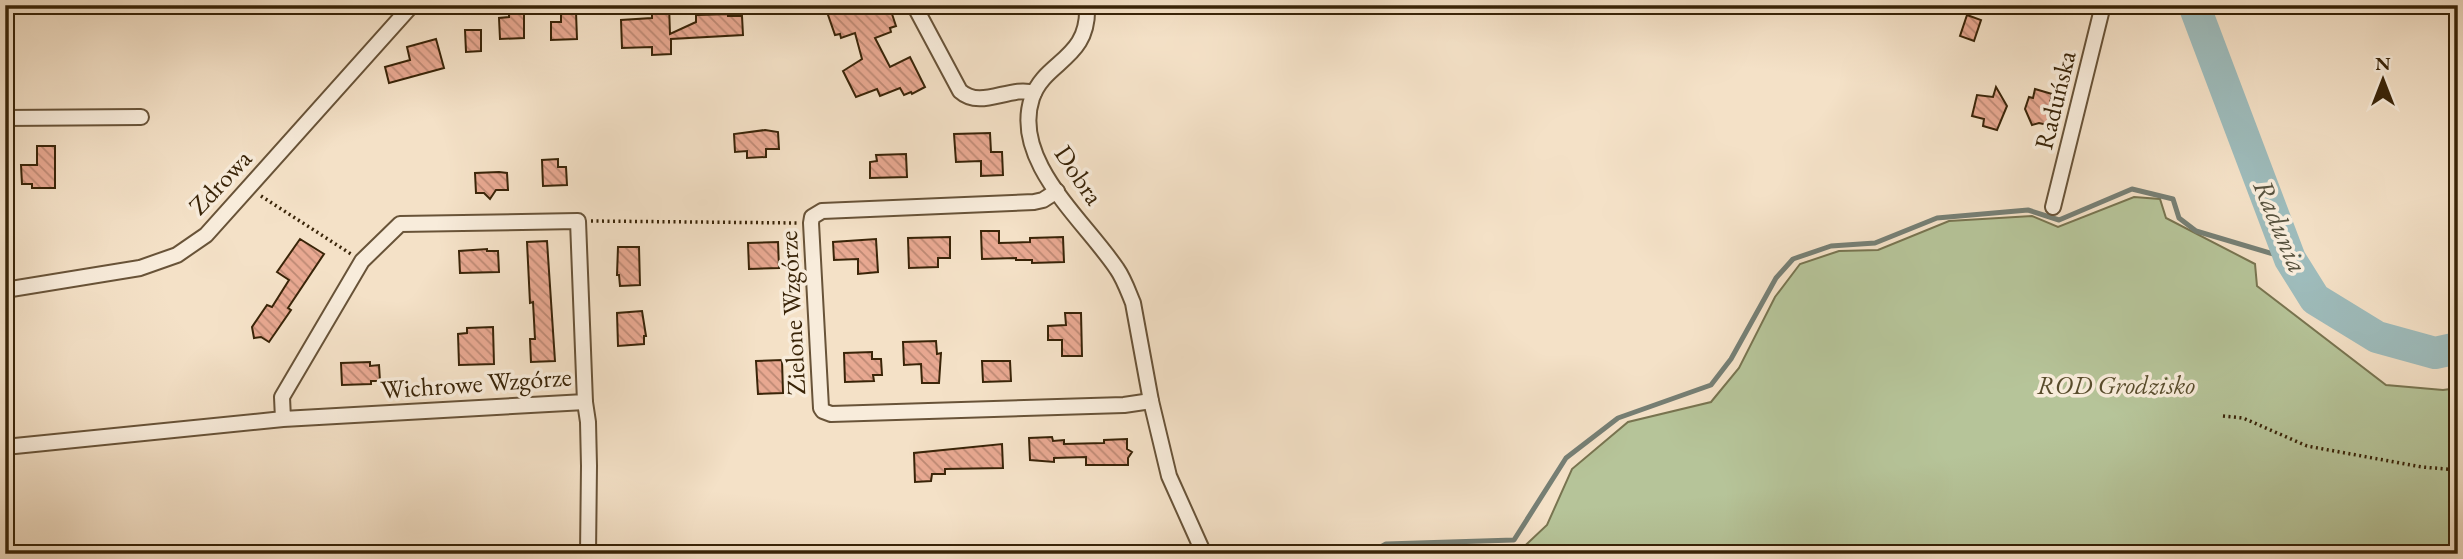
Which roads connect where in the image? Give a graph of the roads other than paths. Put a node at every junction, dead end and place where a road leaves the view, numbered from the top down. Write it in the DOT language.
graph roads {
  1 [pos="412,5"];
  2 [pos="914,5"];
  3 [pos="1087,5"];
  4 [pos="2103,5"];
  5 [pos="1034,93"];
  6 [pos="141,117"];
  7 [pos="5,118"];
  8 [pos="1057,191"];
  9 [pos="2053,207"];
  10 [pos="5,290"];
  11 [pos="1151,401"];
  12 [pos="585,402"];
  13 [pos="283,419"];
  14 [pos="5,447"];
  15 [pos="588,554"];
  16 [pos="1204,554"];
  1 -- 10 [label="street, Zdrowa"];
  2 -- 5 [label="street"];
  3 -- 5 [label="street"];
  4 -- 9 [label="street, Raduńska"];
  5 -- 8 [label="street, Dobra"];
  6 -- 7 [label="street"];
  8 -- 11 [label="street, Dobra"];
  8 -- 11 [label="street, Zielone Wzgórze"];
  11 -- 16 [label="street, Dobra"];
  12 -- 13 [label="street, Wichrowe Wzgórze"];
  12 -- 13 [label="street, Wichrowe Wzgórze"];
  12 -- 15 [label="street"];
  13 -- 14 [label="street, Wichrowe Wzgórze"];
}
